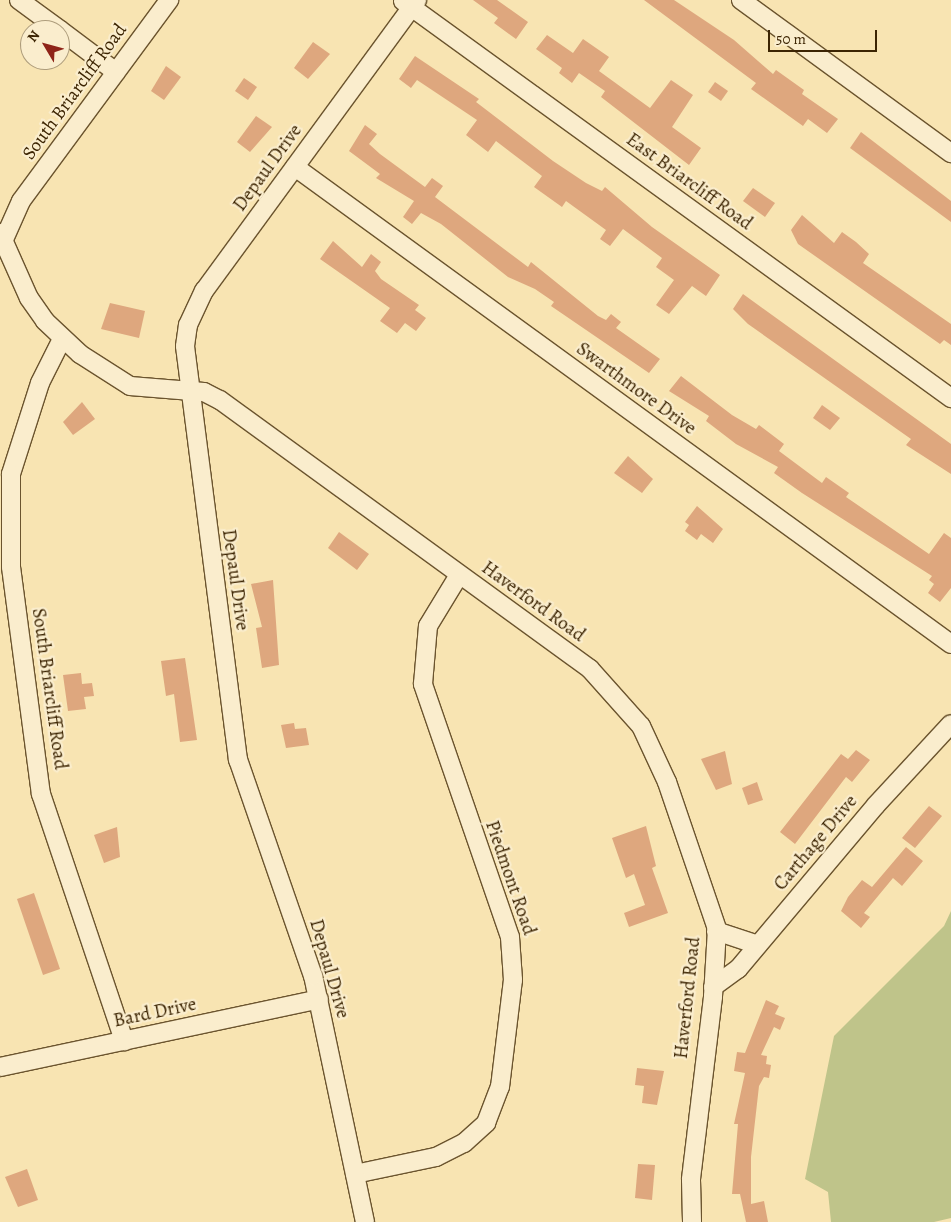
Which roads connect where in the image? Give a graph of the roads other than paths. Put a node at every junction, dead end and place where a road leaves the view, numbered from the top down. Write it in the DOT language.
graph roads {
  1 [pos="19,0"];
  2 [pos="169,0"];
  3 [pos="741,0"];
  4 [pos="410,2"];
  5 [pos="46,20"];
  6 [pos="70,38"];
  7 [pos="116,72"];
  8 [pos="951,153"];
  9 [pos="295,167"];
  10 [pos="3,235"];
  11 [pos="62,339"];
  12 [pos="189,391"];
  13 [pos="951,398"];
  14 [pos="459,575"];
  15 [pos="951,644"];
  16 [pos="951,724"];
  17 [pos="716,931"];
  18 [pos="758,945"];
  19 [pos="714,988"];
  20 [pos="319,999"];
  21 [pos="124,1041"];
  22 [pos="0,1067"];
  23 [pos="355,1174"];
  24 [pos="365,1222"];
  25 [pos="692,1222"];
  1 -- 5 [label="street"];
  2 -- 7 [label="street, South Briarcliff Road"];
  3 -- 8 [label="street"];
  4 -- 9 [label="street, Depaul Drive"];
  4 -- 13 [label="street, East Briarcliff Road"];
  6 -- 7 [label="street"];
  7 -- 10 [label="street, South Briarcliff Road"];
  9 -- 12 [label="street, Depaul Drive"];
  9 -- 15 [label="street, Swarthmore Drive"];
  10 -- 11 [label="street, Haverford Road"];
  11 -- 12 [label="street, Haverford Road"];
  11 -- 21 [label="street, South Briarcliff Road"];
  12 -- 14 [label="street, Haverford Road"];
  12 -- 20 [label="street, Depaul Drive"];
  14 -- 17 [label="street, Haverford Road"];
  14 -- 23 [label="street, Piedmont Road"];
  16 -- 18 [label="street, Carthage Drive"];
  17 -- 18 [label="street"];
  17 -- 19 [label="street, Haverford Road"];
  18 -- 19 [label="street, Carthage Drive"];
  19 -- 25 [label="street, Haverford Road"];
  20 -- 21 [label="street, Bard Drive"];
  20 -- 23 [label="street, Depaul Drive"];
  21 -- 22 [label="street, Bard Drive"];
  23 -- 24 [label="street, Depaul Drive"];
}
